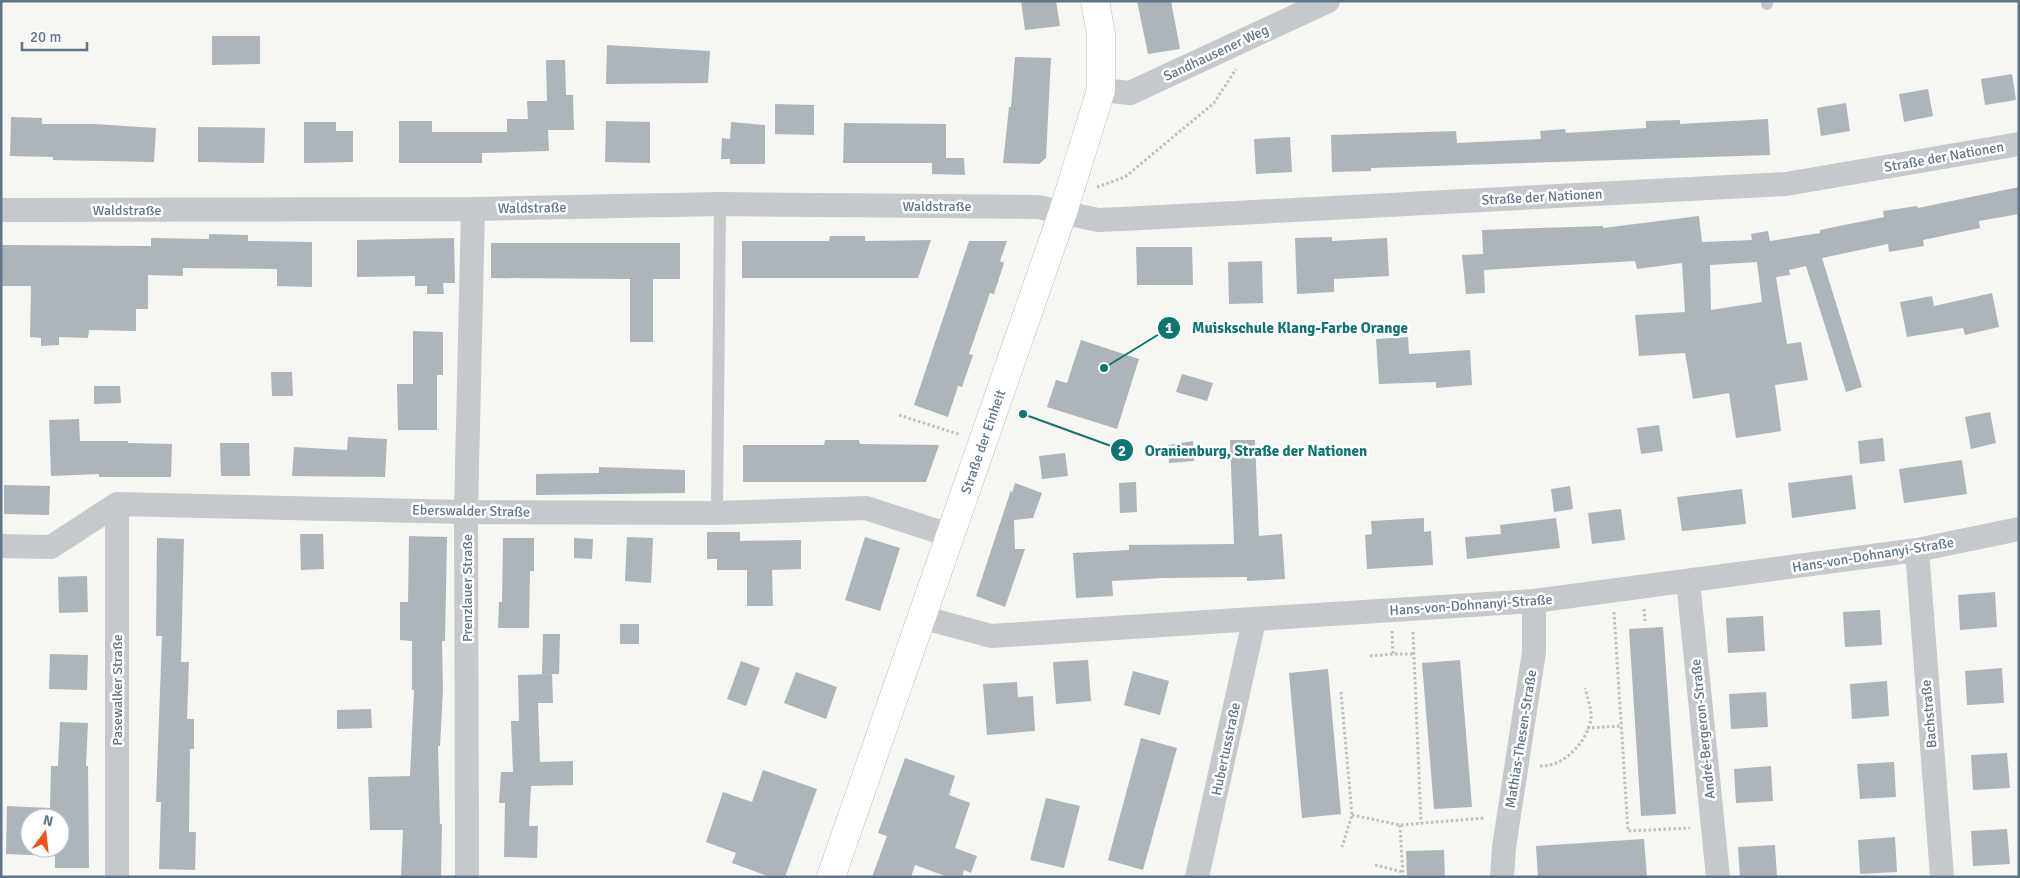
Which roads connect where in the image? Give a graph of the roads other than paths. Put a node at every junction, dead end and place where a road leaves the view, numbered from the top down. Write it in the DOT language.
graph roads {
  1 [pos="1095,1"];
  2 [pos="1328,1"];
  3 [pos="1101,90"];
  4 [pos="2019,144"];
  5 [pos="720,204"];
  6 [pos="473,209"];
  7 [pos="1,210"];
  8 [pos="1063,212"];
  9 [pos="118,504"];
  10 [pos="466,512"];
  11 [pos="717,513"];
  12 [pos="2019,529"];
  13 [pos="949,535"];
  14 [pos="1,546"];
  15 [pos="1917,550"];
  16 [pos="1688,581"];
  17 [pos="1534,601"];
  18 [pos="921,617"];
  19 [pos="1254,621"];
  20 [pos="117,877"];
  21 [pos="467,877"];
  22 [pos="831,877"];
  23 [pos="1197,877"];
  24 [pos="1502,877"];
  25 [pos="1718,877"];
  26 [pos="1942,877"];
  1 -- 3 [label="street, Straße der Einheit"];
  2 -- 3 [label="street, Sandhausener Weg"];
  3 -- 8 [label="street, Straße der Einheit"];
  4 -- 8 [label="street, Straße der Nationen"];
  5 -- 6 [label="street, Waldstraße"];
  5 -- 8 [label="street, Waldstraße"];
  5 -- 11 [label="lane"];
  6 -- 7 [label="street, Waldstraße"];
  6 -- 10 [label="street, Prenzlauer Straße"];
  8 -- 13 [label="street, Straße der Einheit"];
  9 -- 10 [label="street, Eberswalder Straße"];
  9 -- 14 [label="street"];
  9 -- 20 [label="street, Pasewalker Straße"];
  10 -- 11 [label="street, Eberswalder Straße"];
  10 -- 21 [label="street, Prenzlauer Straße"];
  11 -- 13 [label="street, Eberswalder Straße"];
  12 -- 15 [label="street, Hans-von-Dohnanyi-Straße"];
  13 -- 18 [label="street, Straße der Einheit"];
  15 -- 16 [label="street, Hans-von-Dohnanyi-Straße"];
  15 -- 26 [label="street, Bachstraße"];
  16 -- 17 [label="street, Hans-von-Dohnanyi-Straße"];
  16 -- 25 [label="street, André-Bergeron-Straße"];
  17 -- 19 [label="street, Hans-von-Dohnanyi-Straße"];
  17 -- 24 [label="street, Mathias-Thesen-Straße"];
  18 -- 19 [label="street, Hans-von-Dohnanyi-Straße"];
  18 -- 22 [label="street, Straße der Einheit"];
  19 -- 23 [label="street, Hubertusstraße"];
}
